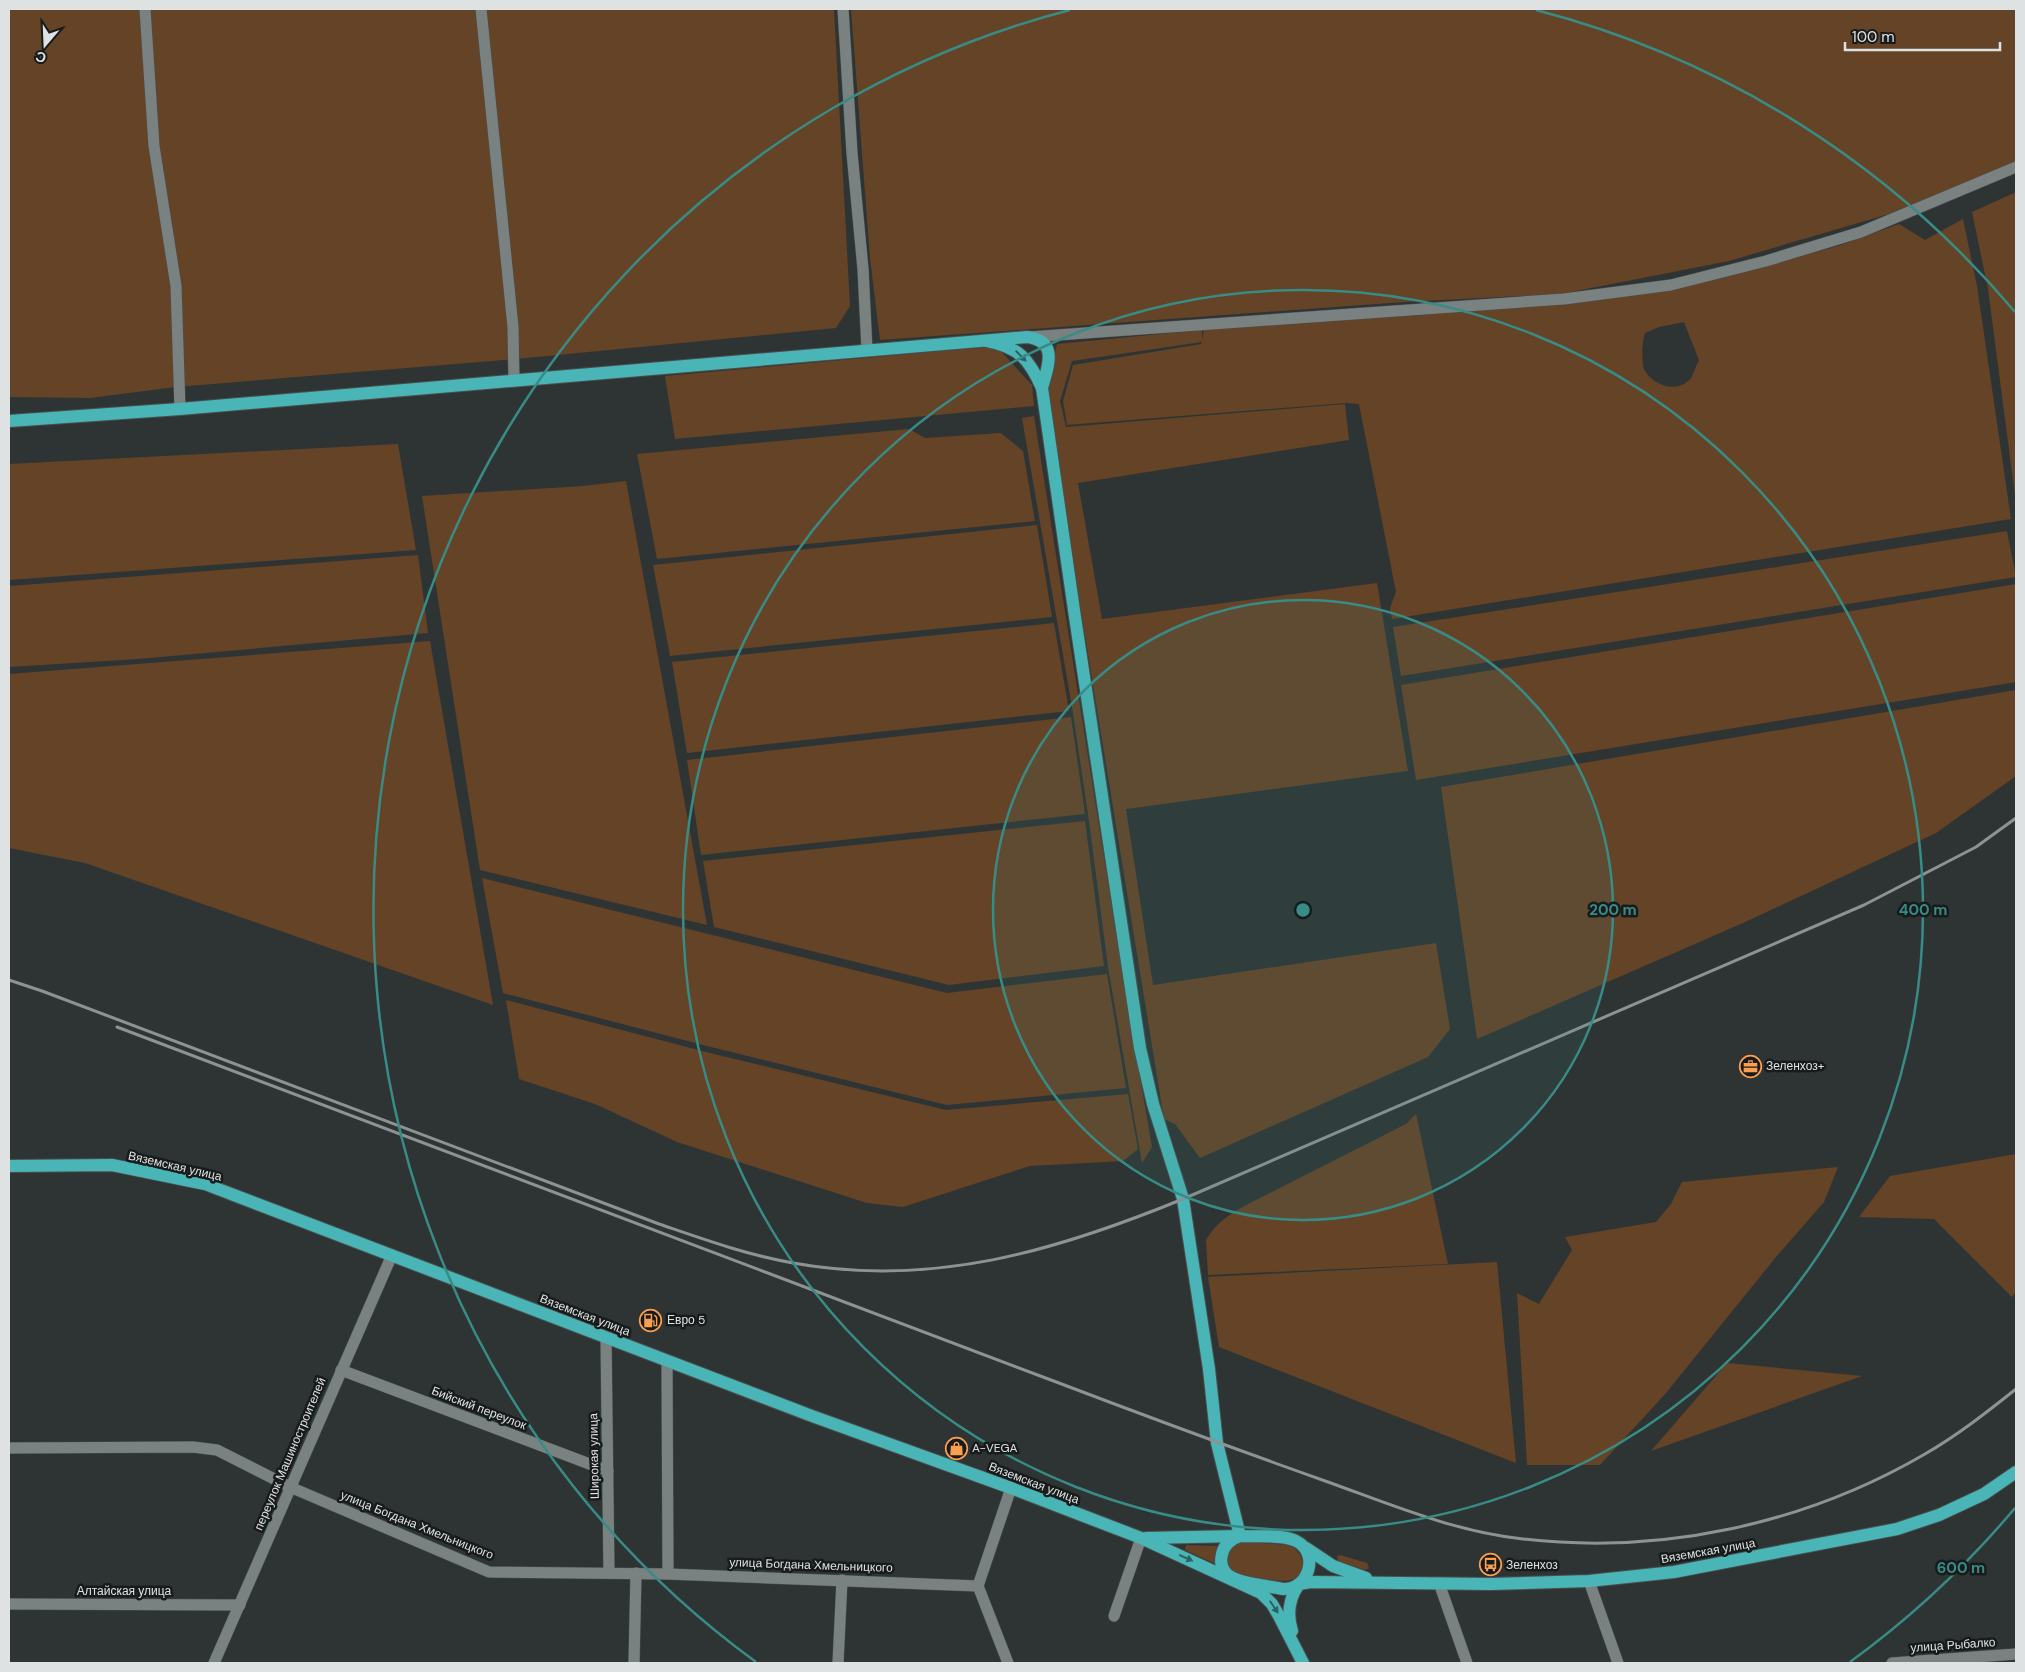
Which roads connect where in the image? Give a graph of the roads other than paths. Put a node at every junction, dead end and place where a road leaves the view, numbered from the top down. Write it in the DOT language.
graph roads {
  1 [pos="145,9"];
  2 [pos="481,9"];
  3 [pos="843,9"];
  4 [pos="2016,167"];
  5 [pos="1027,338"];
  6 [pos="987,341"];
  7 [pos="867,350"];
  8 [pos="514,381"];
  9 [pos="1042,388"];
  10 [pos="180,409"];
  11 [pos="9,421"];
  12 [pos="9,1166"];
  13 [pos="392,1255"];
  14 [pos="606,1338"];
  15 [pos="668,1361"];
  16 [pos="341,1370"];
  17 [pos="9,1448"];
  18 [pos="608,1471"];
  19 [pos="2016,1472"];
  20 [pos="290,1487"];
  21 [pos="1011,1488"];
  22 [pos="1240,1536"];
  23 [pos="1141,1538"];
  24 [pos="1302,1545"];
  25 [pos="610,1573"];
  26 [pos="636,1574"];
  27 [pos="668,1574"];
  28 [pos="842,1580"];
  29 [pos="1234,1580"];
  30 [pos="1589,1581"];
  31 [pos="1388,1582"];
  32 [pos="1439,1583"];
  33 [pos="1299,1584"];
  34 [pos="978,1586"];
  35 [pos="9,1604"];
  36 [pos="240,1605"];
  37 [pos="1114,1616"];
  38 [pos="2016,1654"];
  39 [pos="214,1663"];
  40 [pos="634,1663"];
  41 [pos="838,1663"];
  42 [pos="1008,1663"];
  43 [pos="1301,1663"];
  44 [pos="1467,1663"];
  45 [pos="1618,1663"];
  46 [pos="1892,1663"];
  1 -- 10 [label="street"];
  2 -- 8 [label="street"];
  3 -- 7 [label="street"];
  4 -- 5 [label="street"];
  5 -- 6 [label="main road"];
  5 -- 9 [label="main road"];
  6 -- 7 [label="main road"];
  6 -- 9 [label="main road, one-way"];
  7 -- 8 [label="main road"];
  8 -- 10 [label="main road"];
  9 -- 22 [label="main road"];
  10 -- 11 [label="main road"];
  12 -- 13 [label="main road, Вяземская улица"];
  13 -- 14 [label="main road, Вяземская улица"];
  13 -- 16 [label="street, переулок Машиностроителей"];
  14 -- 15 [label="main road, Вяземская улица"];
  14 -- 18 [label="street, Широкая улица"];
  15 -- 21 [label="main road, Вяземская улица"];
  15 -- 27 [label="street"];
  16 -- 18 [label="street, Бийский переулок"];
  16 -- 20 [label="street, переулок Машиностроителей"];
  17 -- 20 [label="street, улица Богдана Хмельницкого"];
  18 -- 25 [label="street, Широкая улица"];
  19 -- 30 [label="main road, Вяземская улица"];
  20 -- 25 [label="street, улица Богдана Хмельницкого"];
  20 -- 36 [label="street, переулок Машиностроителей"];
  21 -- 23 [label="main road, Вяземская улица"];
  21 -- 34 [label="street"];
  22 -- 23 [label="main road"];
  22 -- 24 [label="main road"];
  22 -- 29 [label="main road"];
  23 -- 29 [label="main road, Вяземская улица, one-way"];
  23 -- 37 [label="street"];
  24 -- 31 [label="main road"];
  24 -- 33 [label="main road"];
  25 -- 26 [label="street, улица Богдана Хмельницкого"];
  26 -- 27 [label="street, улица Богдана Хмельницкого"];
  26 -- 40 [label="street"];
  27 -- 28 [label="street, улица Богдана Хмельницкого"];
  28 -- 34 [label="street, улица Богдана Хмельницкого"];
  28 -- 41 [label="street"];
  29 -- 33 [label="main road"];
  29 -- 43 [label="main road, one-way"];
  30 -- 32 [label="main road, Вяземская улица"];
  30 -- 45 [label="street"];
  31 -- 32 [label="main road, Вяземская улица"];
  31 -- 33 [label="main road"];
  32 -- 44 [label="street"];
  33 -- 43 [label="main road"];
  34 -- 42 [label="street"];
  35 -- 36 [label="street, Алтайская улица"];
  36 -- 39 [label="street, переулок Машиностроителей"];
  38 -- 46 [label="street, улица Рыбалко"];
}
